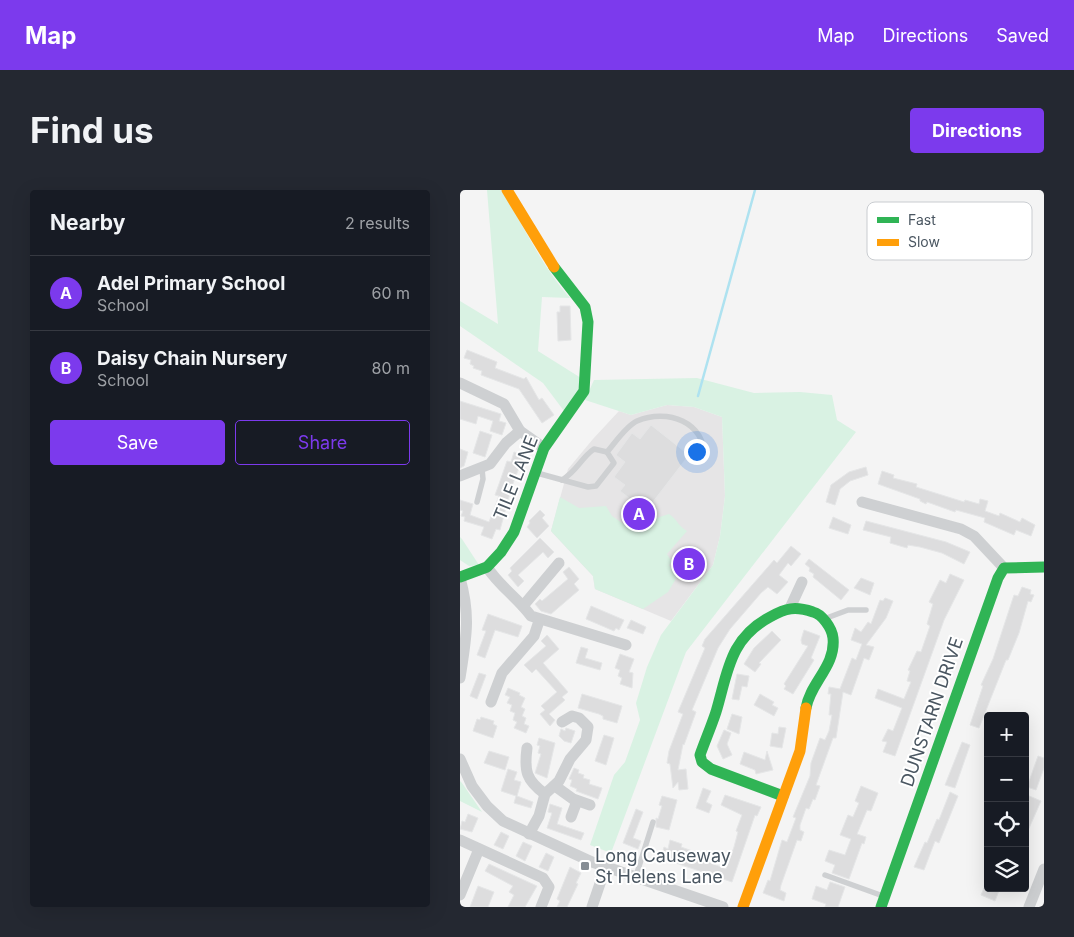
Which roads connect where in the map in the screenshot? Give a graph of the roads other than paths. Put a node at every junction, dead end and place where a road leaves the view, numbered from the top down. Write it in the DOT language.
graph roads {
  1 [pos="507,190"];
  2 [pos="460,383"];
  3 [pos="520,432"];
  4 [pos="544,448"];
  5 [pos="607,452"];
  6 [pos="704,459"];
  7 [pos="482,469"];
  8 [pos="535,472"];
  9 [pos="460,476"];
  10 [pos="562,480"];
  11 [pos="476,502"];
  12 [pos="862,502"];
  13 [pos="559,563"];
  14 [pos="487,567"];
  15 [pos="1044,567"];
  16 [pos="1004,568"];
  17 [pos="460,578"];
  18 [pos="802,582"];
  19 [pos="523,606"];
  20 [pos="790,608"];
  21 [pos="866,610"];
  22 [pos="539,621"];
  23 [pos="827,624"];
  24 [pos="626,645"];
  25 [pos="460,678"];
  26 [pos="491,702"];
  27 [pos="562,722"];
  28 [pos="527,748"];
  29 [pos="461,765"];
  30 [pos="555,786"];
  31 [pos="546,794"];
  32 [pos="783,796"];
  33 [pos="577,801"];
  34 [pos="590,805"];
  35 [pos="571,817"];
  36 [pos="654,822"];
  37 [pos="529,834"];
  38 [pos="460,840"];
  39 [pos="480,849"];
  40 [pos="606,866"];
  41 [pos="1044,869"];
  42 [pos="825,875"];
  43 [pos="636,876"];
  44 [pos="460,896"];
  45 [pos="883,902"];
  46 [pos="541,907"];
  47 [pos="592,907"];
  48 [pos="723,907"];
  49 [pos="743,907"];
  50 [pos="1029,907"];
  1 -- 4 [label="street, TILE LANE"];
  2 -- 3 [label="street"];
  3 -- 4 [label="street"];
  3 -- 7 [label="street"];
  4 -- 8 [label="street, TILE LANE"];
  5 -- 6 [label="lane"];
  5 -- 10 [label="lane"];
  5 -- 10 [label="lane"];
  7 -- 9 [label="street"];
  7 -- 11 [label="lane"];
  8 -- 10 [label="lane"];
  8 -- 14 [label="street, TILE LANE"];
  12 -- 16 [label="street"];
  13 -- 19 [label="street"];
  14 -- 17 [label="street, TILE LANE"];
  14 -- 19 [label="street"];
  15 -- 16 [label="street"];
  16 -- 45 [label="street, DUNSTARN DRIVE"];
  17 -- 25 [label="street"];
  18 -- 20 [label="street"];
  19 -- 22 [label="street"];
  20 -- 23 [label="street"];
  20 -- 32 [label="street"];
  21 -- 23 [label="lane"];
  22 -- 24 [label="street"];
  22 -- 26 [label="street"];
  23 -- 32 [label="street"];
  27 -- 30 [label="street"];
  28 -- 31 [label="street"];
  29 -- 37 [label="street"];
  30 -- 31 [label="street"];
  30 -- 33 [label="street"];
  31 -- 37 [label="street"];
  32 -- 49 [label="street"];
  33 -- 34 [label="street"];
  33 -- 35 [label="street"];
  36 -- 43 [label="lane"];
  37 -- 40 [label="street"];
  38 -- 39 [label="street"];
  39 -- 44 [label="street"];
  39 -- 46 [label="street"];
  40 -- 43 [label="street"];
  40 -- 47 [label="street"];
  41 -- 50 [label="street"];
  42 -- 45 [label="lane"];
  43 -- 48 [label="street"];
}
